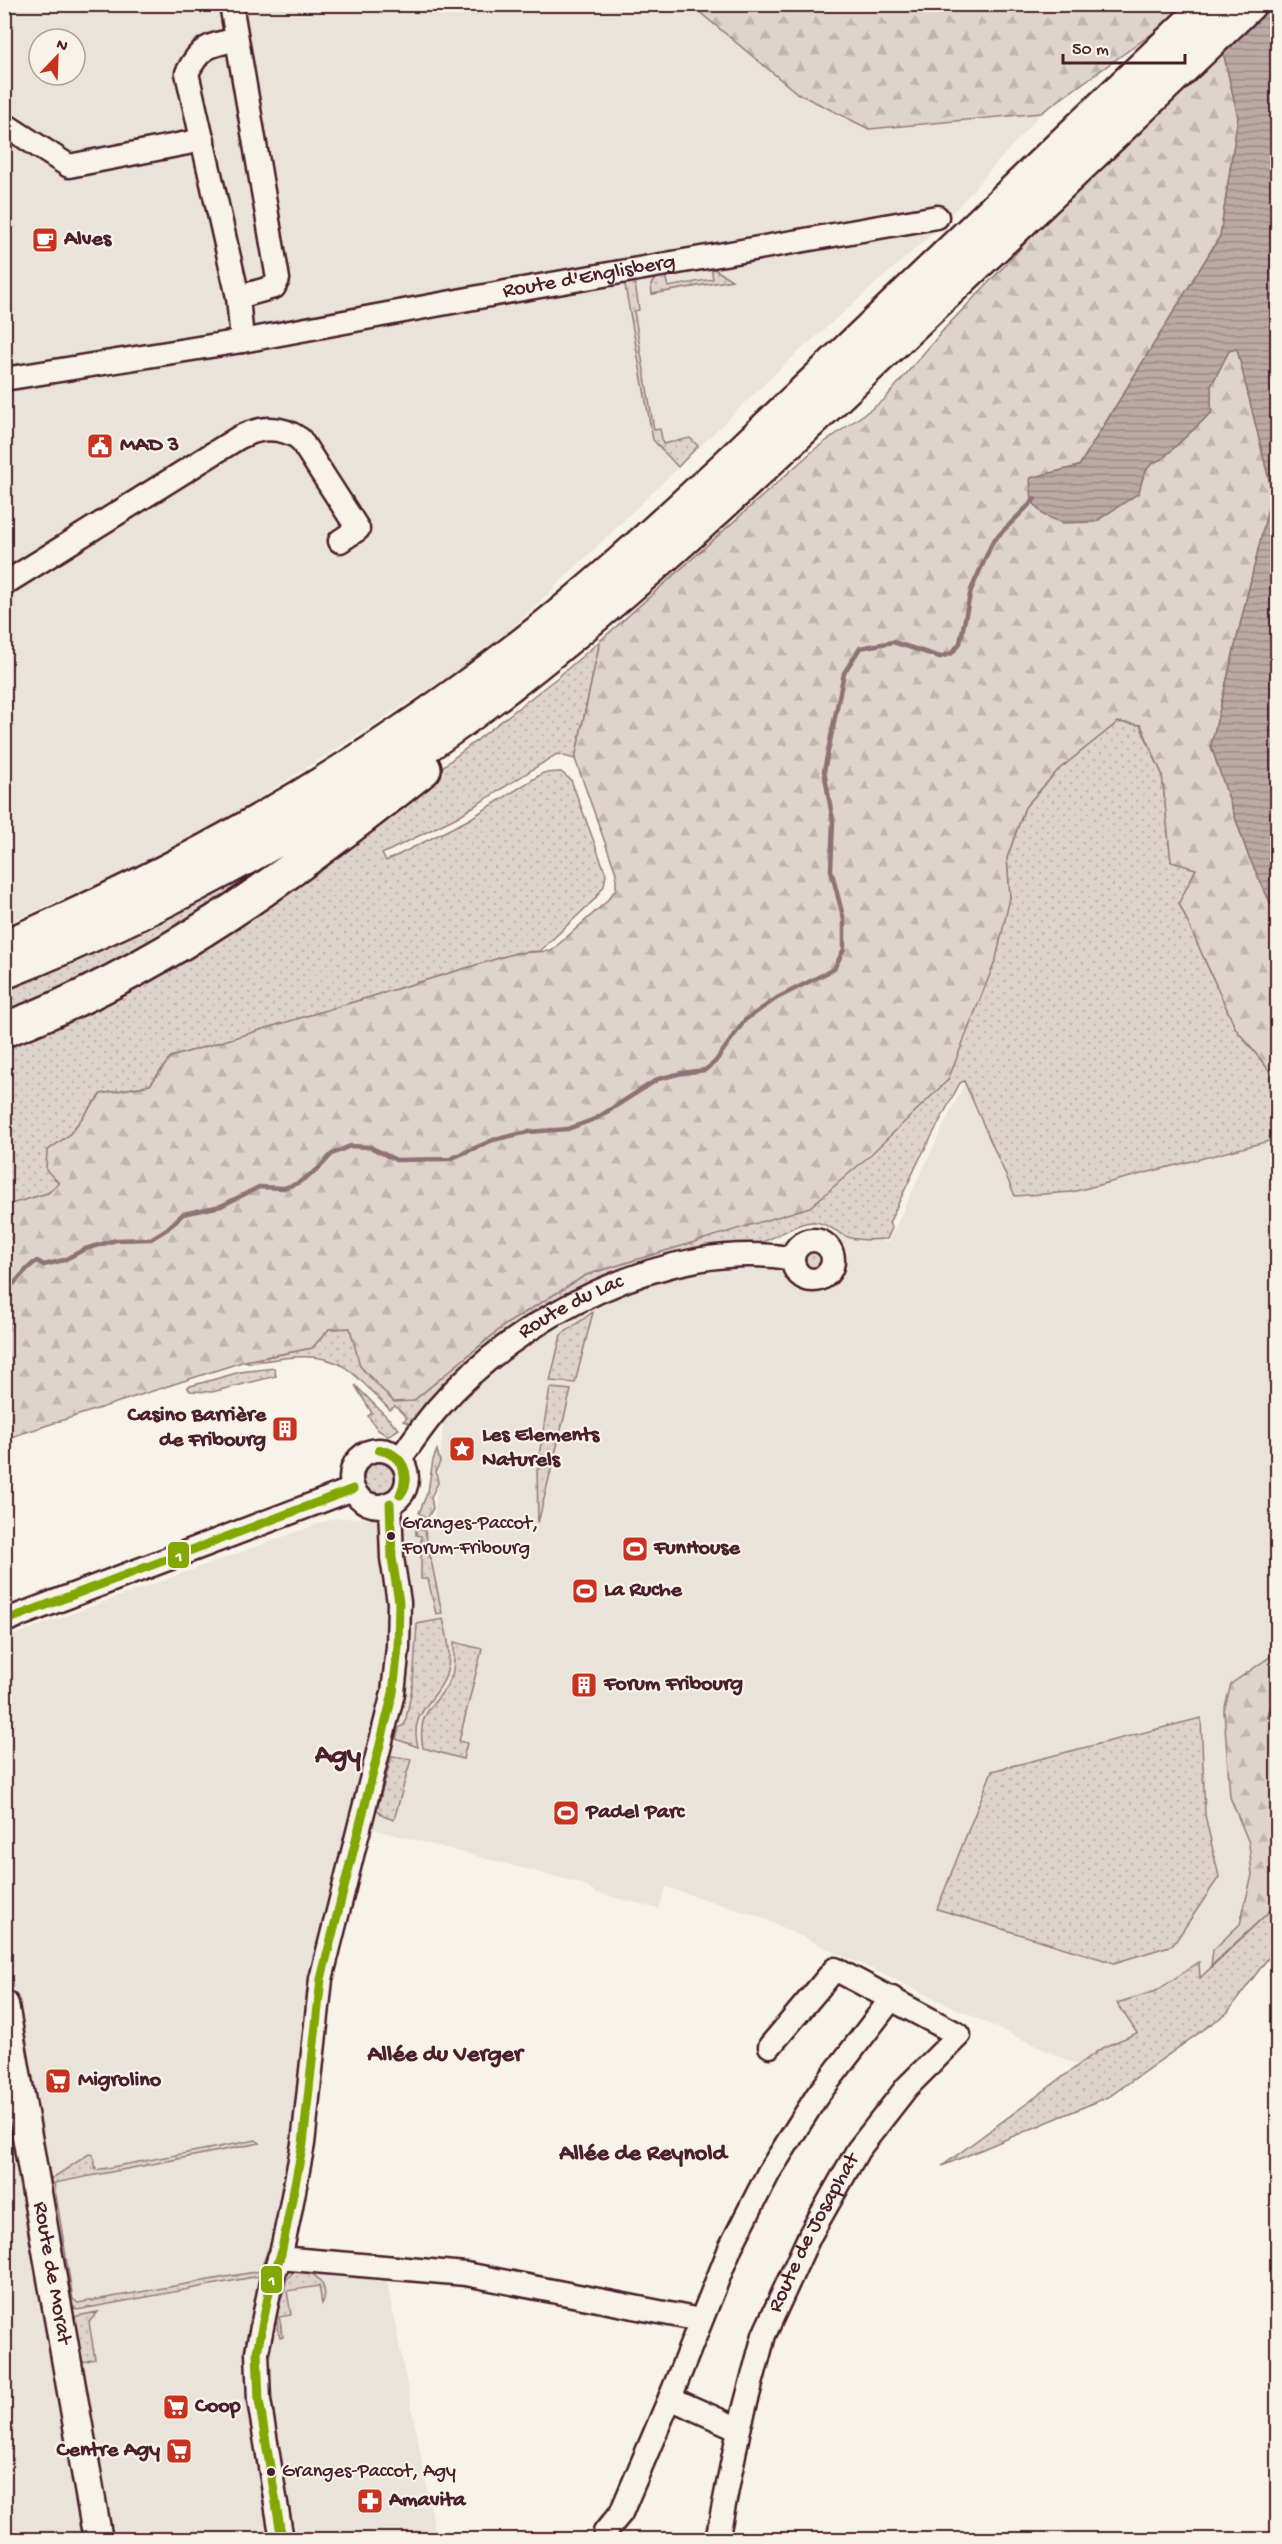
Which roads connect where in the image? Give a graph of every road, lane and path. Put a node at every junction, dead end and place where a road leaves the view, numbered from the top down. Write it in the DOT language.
graph roads {
  1 [pos="231,4"];
  2 [pos="1210,4"];
  3 [pos="1249,4"];
  4 [pos="236,40"];
  5 [pos="1158,73"];
  6 [pos="4,124"];
  7 [pos="203,140"];
  8 [pos="937,217"];
  9 [pos="238,297"];
  10 [pos="242,341"];
  11 [pos="4,379"];
  12 [pos="340,541"];
  13 [pos="4,584"];
  14 [pos="619,595"];
  15 [pos="4,947"];
  16 [pos="4,972"];
  17 [pos="8,1029"];
  18 [pos="793,1259"];
  19 [pos="400,1459"];
  20 [pos="353,1489"];
  21 [pos="390,1503"];
  22 [pos="4,1621"];
  23 [pos="892,1998"];
  24 [pos="4,2005"];
  25 [pos="771,2046"];
  26 [pos="4,2104"];
  27 [pos="279,2258"];
  28 [pos="700,2320"];
  29 [pos="670,2398"];
  30 [pos="739,2429"];
  31 [pos="605,2532"];
  32 [pos="81,2540"];
  33 [pos="98,2540"];
  34 [pos="282,2540"];
  35 [pos="717,2540"];
  1 -- 4 [label="street"];
  2 -- 5 [label="highway"];
  3 -- 5 [label="highway"];
  4 -- 7 [label="street"];
  4 -- 9 [label="street"];
  5 -- 14 [label="highway"];
  5 -- 15 [label="highway"];
  6 -- 7 [label="street"];
  7 -- 9 [label="street"];
  8 -- 10 [label="street, Route d'Englisberg"];
  9 -- 10 [label="street"];
  10 -- 11 [label="street, Route d'Englisberg"];
  12 -- 13 [label="street"];
  14 -- 16 [label="highway"];
  14 -- 17 [label="highway"];
  18 -- 19 [label="street, Route du Lac"];
  19 -- 20 [label="street"];
  19 -- 21 [label="street"];
  20 -- 21 [label="street"];
  20 -- 22 [label="street"];
  21 -- 27 [label="street"];
  23 -- 25 [label="street, Route de Josaphat"];
  23 -- 28 [label="street"];
  23 -- 30 [label="street, Route de Josaphat"];
  24 -- 33 [label="main road, Route de Morat"];
  26 -- 32 [label="main road, Route de Morat"];
  27 -- 28 [label="street"];
  27 -- 34 [label="street"];
  28 -- 29 [label="street"];
  29 -- 30 [label="street"];
  29 -- 31 [label="street"];
  30 -- 35 [label="street, Route de Josaphat"];
}
